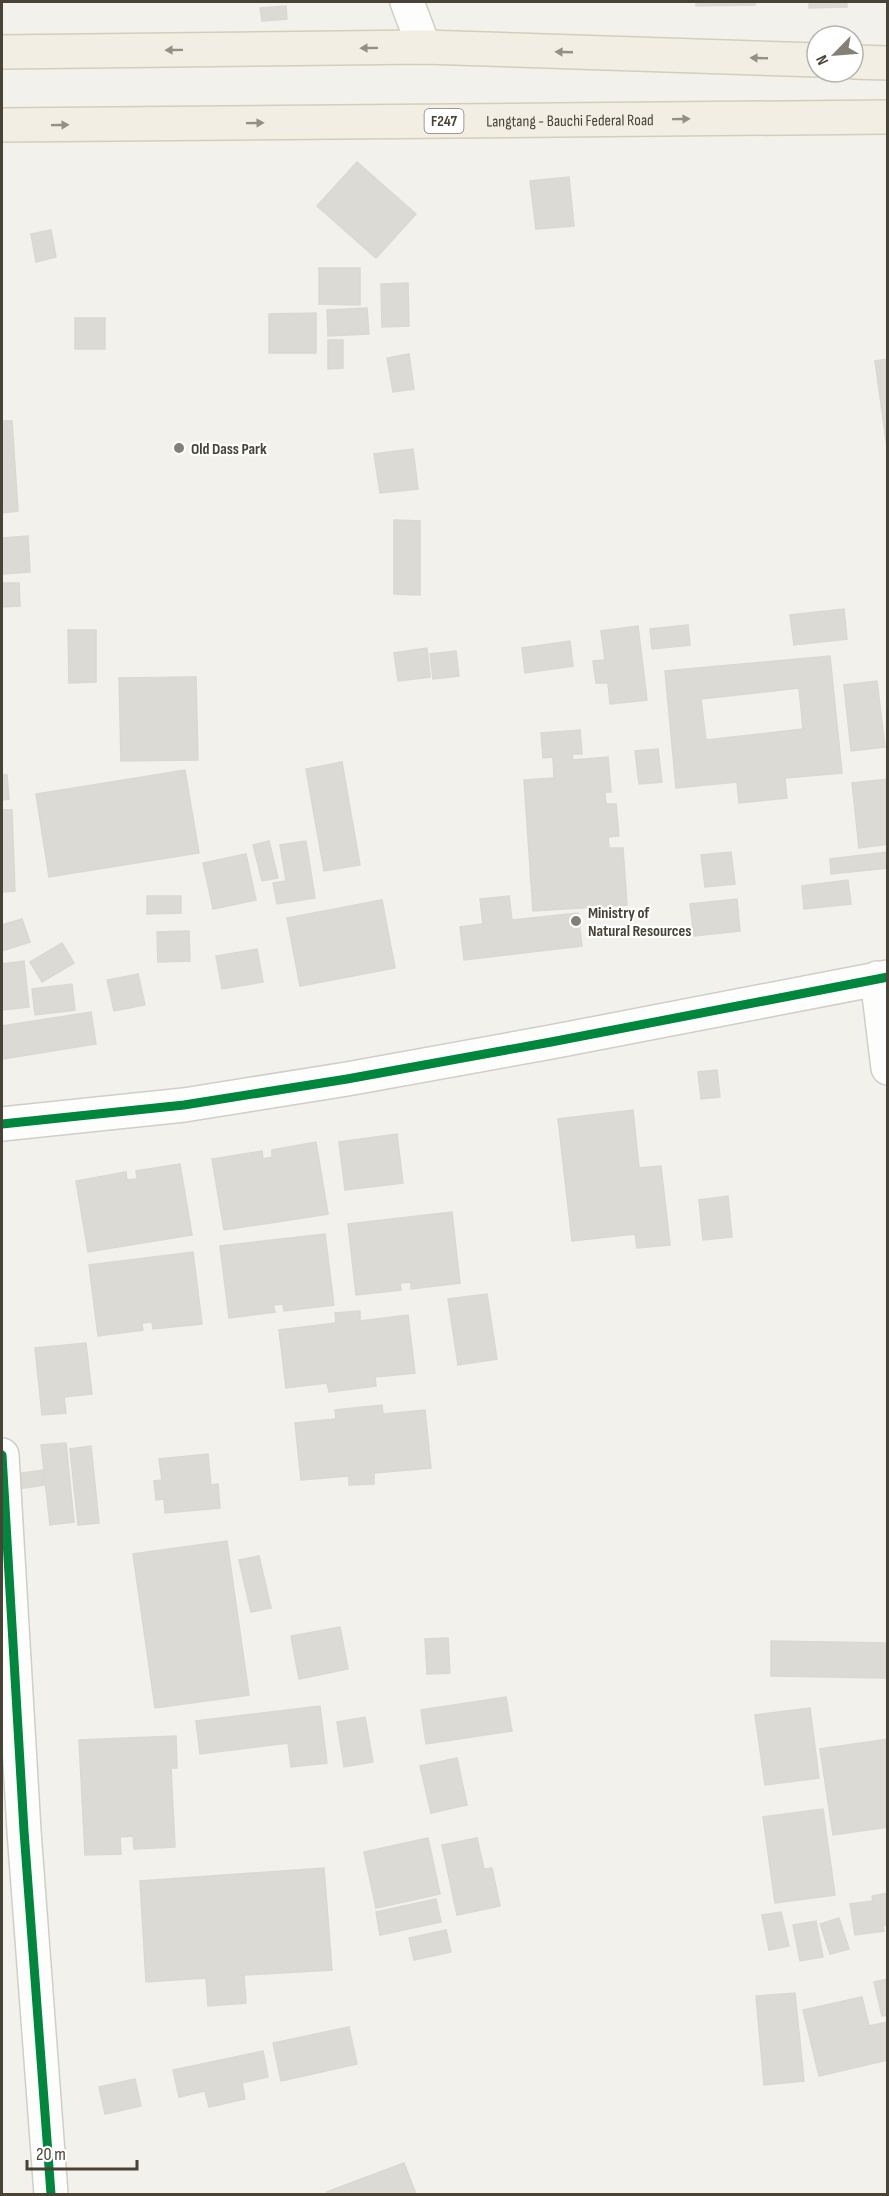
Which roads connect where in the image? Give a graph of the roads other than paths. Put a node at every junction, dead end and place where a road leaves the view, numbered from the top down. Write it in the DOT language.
graph roads {
  1 [pos="407,2"];
  2 [pos="424,47"];
  3 [pos="2,52"];
  4 [pos="805,60"];
  5 [pos="865,62"];
  6 [pos="888,63"];
  7 [pos="888,117"];
  8 [pos="2,125"];
  9 [pos="882,978"];
  10 [pos="888,1068"];
  11 [pos="2,1124"];
  12 [pos="2,1455"];
  13 [pos="13,1831"];
  14 [pos="51,2194"];
  1 -- 2 [label="street"];
  2 -- 3 [label="main road, one-way"];
  4 -- 2 [label="main road, one-way"];
  5 -- 6 [label="main road"];
  8 -- 7 [label="main road, Langtang - Bauchi Federal Road / F247, one-way"];
  9 -- 10 [label="street"];
  9 -- 11 [label="street"];
  12 -- 13 [label="street"];
  13 -- 14 [label="street"];
}
